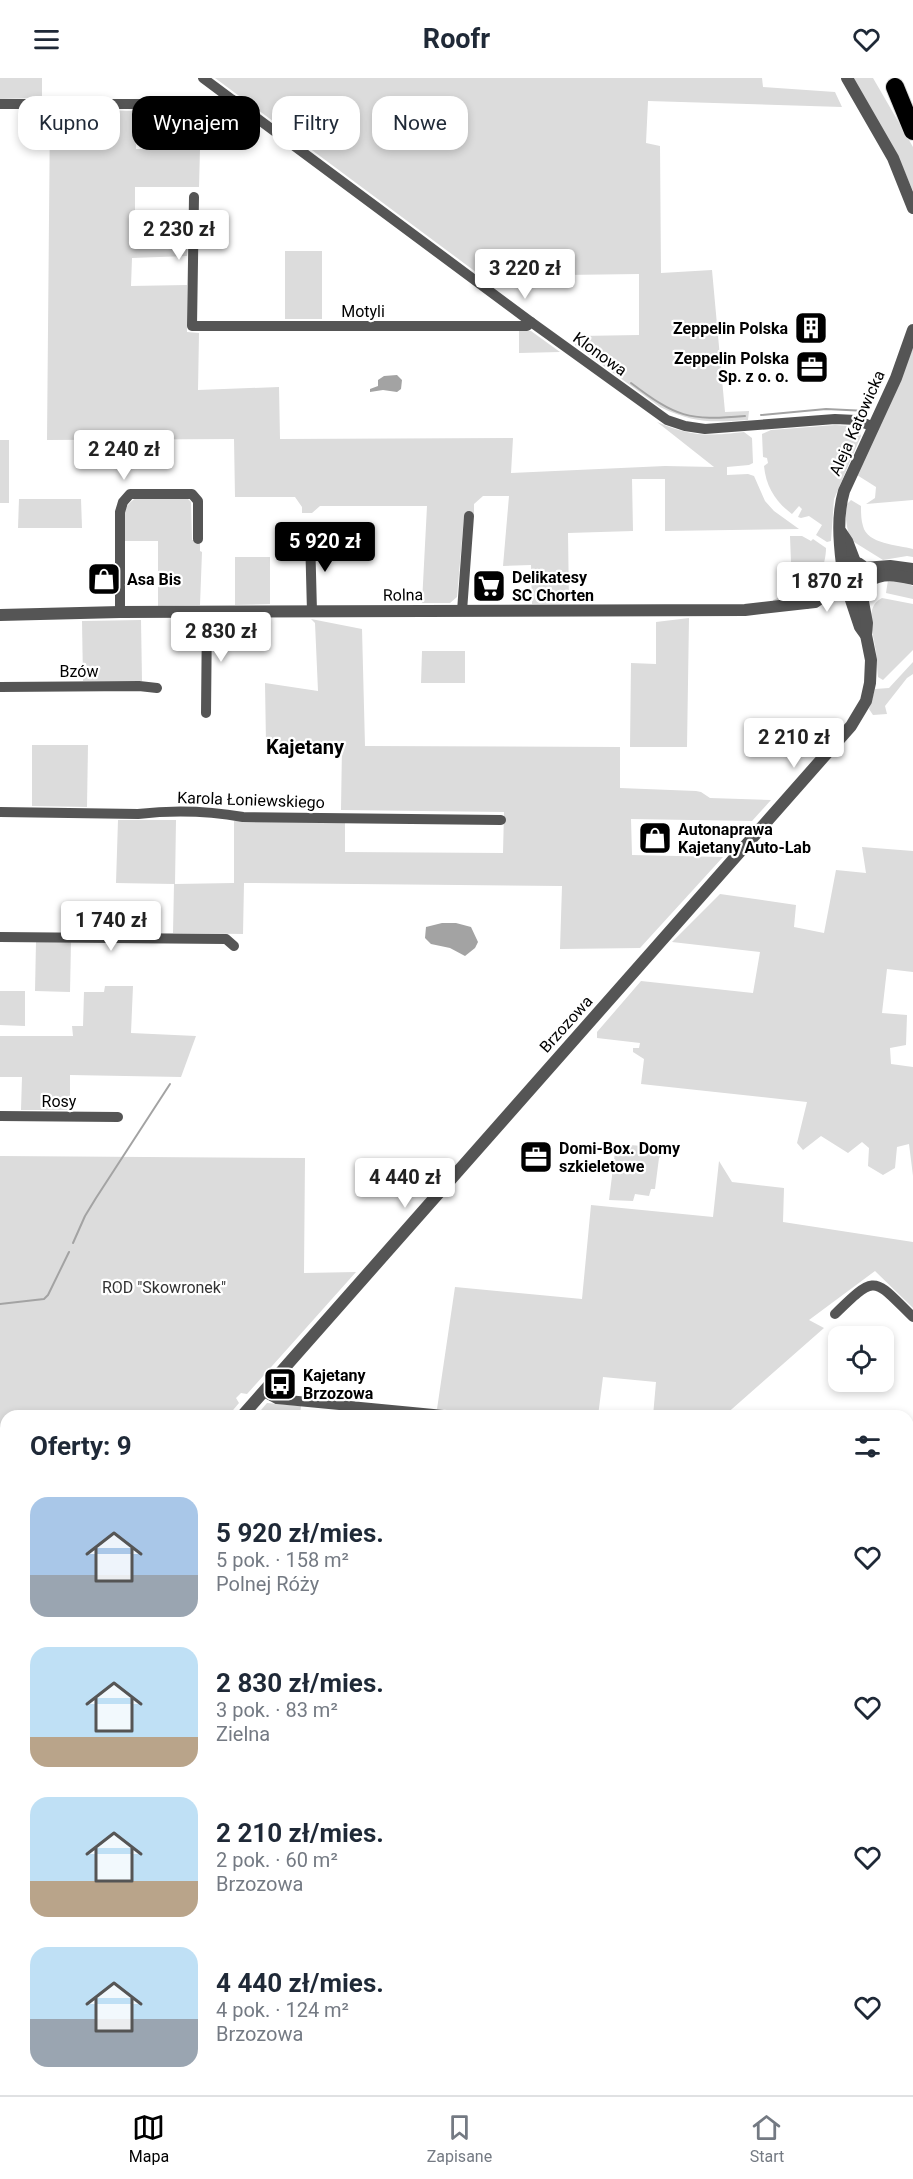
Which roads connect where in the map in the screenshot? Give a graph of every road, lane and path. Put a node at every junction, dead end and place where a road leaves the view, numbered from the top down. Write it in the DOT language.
graph roads {
  1 [pos="203,78"];
  2 [pos="847,78"];
  3 [pos="892,83"];
  4 [pos="228,96"];
  5 [pos="0,104"];
  6 [pos="132,105"];
  7 [pos="913,117"];
  8 [pos="260,120"];
  9 [pos="913,131"];
  10 [pos="194,197"];
  11 [pos="913,208"];
  12 [pos="531,322"];
  13 [pos="913,330"];
  14 [pos="874,427"];
  15 [pos="469,516"];
  16 [pos="841,532"];
  17 [pos="310,536"];
  18 [pos="198,539"];
  19 [pos="859,565"];
  20 [pos="913,569"];
  21 [pos="913,579"];
  22 [pos="849,583"];
  23 [pos="462,611"];
  24 [pos="120,612"];
  25 [pos="207,612"];
  26 [pos="312,612"];
  27 [pos="0,615"];
  28 [pos="0,687"];
  29 [pos="157,688"];
  30 [pos="207,713"];
  31 [pos="0,812"];
  32 [pos="501,820"];
  33 [pos="0,937"];
  34 [pos="234,946"];
  35 [pos="0,1116"];
  36 [pos="118,1117"];
  37 [pos="835,1314"];
  38 [pos="913,1317"];
  39 [pos="264,1392"];
  40 [pos="248,1410"];
  41 [pos="392,1410"];
  1 -- 4 [label="street, Klonowa"];
  2 -- 11 [label="street"];
  3 -- 7 [label="highway"];
  3 -- 9 [label="highway"];
  5 -- 6 [label="street"];
  8 -- 12 [label="street, Klonowa"];
  10 -- 12 [label="street, Motyli"];
  12 -- 14 [label="street, Klonowa"];
  13 -- 14 [label="street, Aleja Katowicka"];
  14 -- 16 [label="street, Aleja Katowicka"];
  15 -- 23 [label="street"];
  16 -- 19 [label="street, Aleja Katowicka"];
  16 -- 22 [label="street, Aleja Katowicka"];
  17 -- 26 [label="street"];
  18 -- 24 [label="street"];
  19 -- 20 [label="street, Rolna"];
  19 -- 22 [label="street, Rolna"];
  19 -- 22 [label="street"];
  21 -- 22 [label="street, Rolna"];
  22 -- 23 [label="street, Rolna"];
  22 -- 39 [label="street, Brzozowa"];
  23 -- 26 [label="street, Rolna"];
  24 -- 25 [label="street, Rolna"];
  24 -- 27 [label="street, Rolna"];
  25 -- 26 [label="street, Rolna"];
  25 -- 30 [label="street"];
  28 -- 29 [label="street, Bzów"];
  31 -- 32 [label="street, Karola Łoniewskiego"];
  33 -- 34 [label="street"];
  35 -- 36 [label="street, Rosy"];
  37 -- 38 [label="street"];
  39 -- 40 [label="street, Brzozowa"];
  39 -- 41 [label="street"];
}
